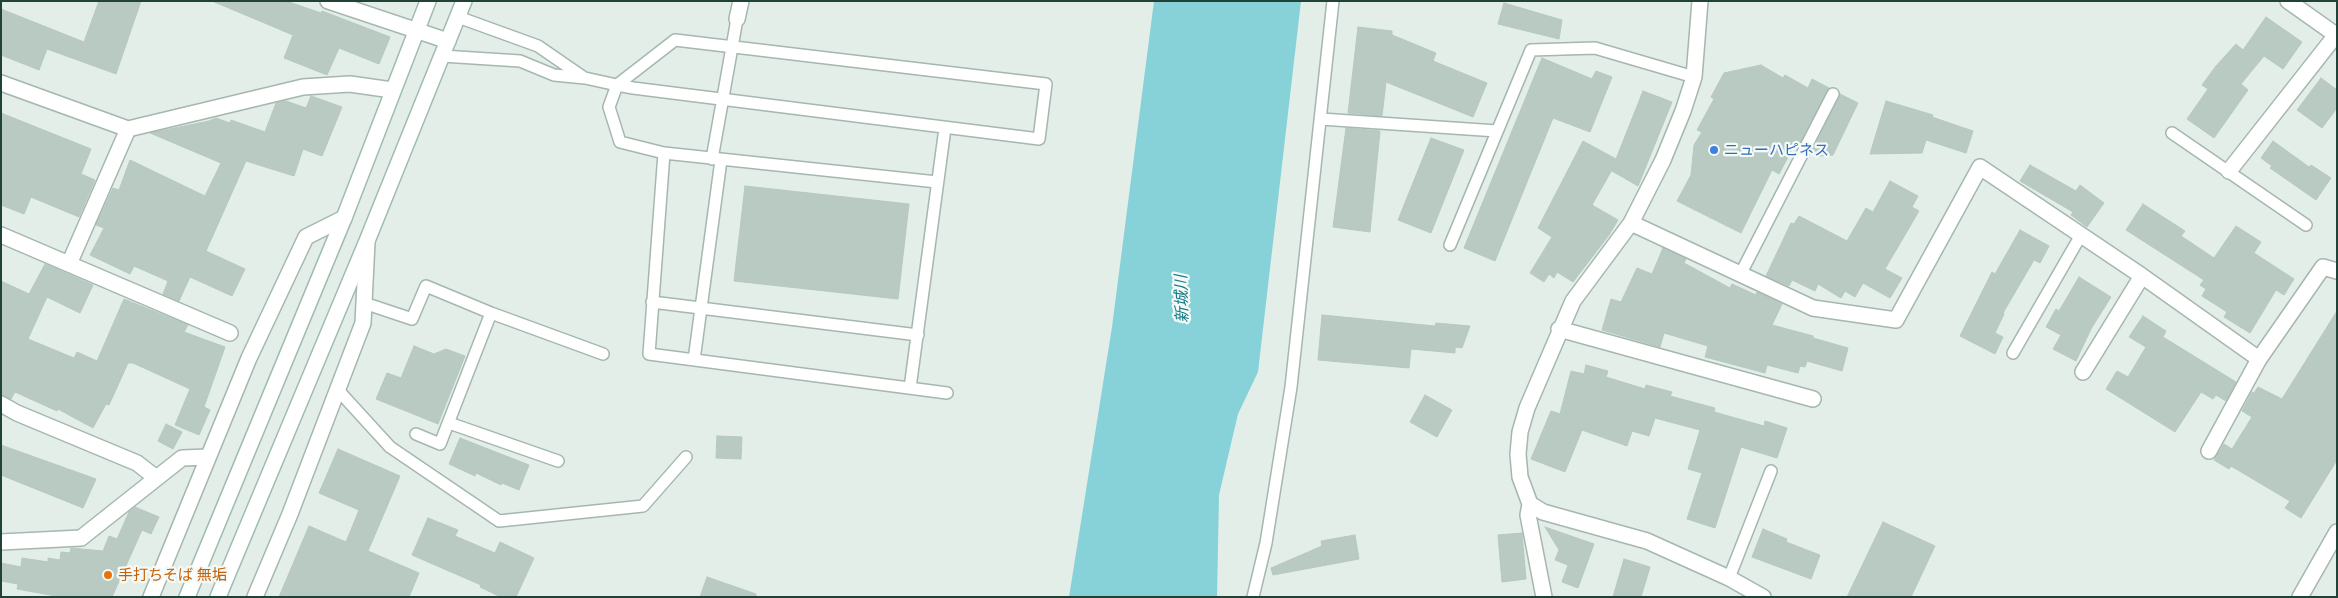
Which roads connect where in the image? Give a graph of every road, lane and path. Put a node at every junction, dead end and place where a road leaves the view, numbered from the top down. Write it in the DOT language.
graph roads {
  1 [pos="328,1"];
  2 [pos="428,1"];
  3 [pos="464,1"];
  4 [pos="741,1"];
  5 [pos="1333,1"];
  6 [pos="1700,1"];
  7 [pos="2288,1"];
  8 [pos="458,17"];
  9 [pos="736,19"];
  10 [pos="416,31"];
  11 [pos="448,42"];
  12 [pos="731,48"];
  13 [pos="442,56"];
  14 [pos="1694,77"];
  15 [pos="585,78"];
  16 [pos="1,83"];
  17 [pos="617,85"];
  18 [pos="392,90"];
  19 [pos="1833,94"];
  20 [pos="722,100"];
  21 [pos="1321,119"];
  22 [pos="945,128"];
  23 [pos="128,129"];
  24 [pos="1497,131"];
  25 [pos="2172,133"];
  26 [pos="664,153"];
  27 [pos="717,159"];
  28 [pos="2229,171"];
  29 [pos="937,182"];
  30 [pos="344,218"];
  31 [pos="1631,223"];
  32 [pos="2306,225"];
  33 [pos="1,235"];
  34 [pos="2081,235"];
  35 [pos="368,241"];
  36 [pos="1450,246"];
  37 [pos="69,264"];
  38 [pos="2337,271"];
  39 [pos="1740,275"];
  40 [pos="2142,276"];
  41 [pos="364,302"];
  42 [pos="652,302"];
  43 [pos="702,308"];
  44 [pos="491,313"];
  45 [pos="1559,329"];
  46 [pos="230,334"];
  47 [pos="918,335"];
  48 [pos="2013,353"];
  49 [pos="603,354"];
  50 [pos="2259,359"];
  51 [pos="694,360"];
  52 [pos="2083,372"];
  53 [pos="910,388"];
  54 [pos="337,389"];
  55 [pos="947,393"];
  56 [pos="1813,399"];
  57 [pos="1,404"];
  58 [pos="449,423"];
  59 [pos="416,434"];
  60 [pos="2209,451"];
  61 [pos="208,457"];
  62 [pos="686,457"];
  63 [pos="558,461"];
  64 [pos="1771,471"];
  65 [pos="155,477"];
  66 [pos="1530,504"];
  67 [pos="2337,532"];
  68 [pos="1,542"];
  69 [pos="1728,578"];
  70 [pos="188,595"];
  71 [pos="151,597"];
  72 [pos="218,597"];
  73 [pos="255,597"];
  74 [pos="1253,597"];
  75 [pos="1544,597"];
  76 [pos="1763,597"];
  77 [pos="2300,597"];
  1 -- 10 [label="street"];
  2 -- 10 [label="street"];
  3 -- 8 [label="street"];
  4 -- 9 [label="street"];
  5 -- 21 [label="lane"];
  6 -- 14 [label="street"];
  7 -- 28 [label="street"];
  8 -- 11 [label="street"];
  8 -- 15 [label="lane"];
  9 -- 12 [label="lane"];
  10 -- 11 [label="street"];
  10 -- 18 [label="street"];
  11 -- 13 [label="street"];
  12 -- 17 [label="lane"];
  12 -- 20 [label="lane"];
  12 -- 22 [label="lane"];
  13 -- 15 [label="lane"];
  13 -- 35 [label="street"];
  14 -- 24 [label="lane"];
  14 -- 31 [label="street"];
  15 -- 17 [label="lane"];
  16 -- 23 [label="street"];
  17 -- 20 [label="lane"];
  17 -- 26 [label="lane"];
  18 -- 23 [label="street"];
  18 -- 30 [label="street"];
  19 -- 39 [label="lane"];
  20 -- 22 [label="lane"];
  20 -- 27 [label="lane"];
  21 -- 24 [label="lane"];
  21 -- 74 [label="lane"];
  22 -- 29 [label="lane"];
  23 -- 37 [label="street"];
  24 -- 36 [label="lane"];
  25 -- 28 [label="lane"];
  26 -- 27 [label="lane"];
  26 -- 42 [label="lane"];
  27 -- 29 [label="lane"];
  27 -- 43 [label="lane"];
  28 -- 32 [label="lane"];
  29 -- 47 [label="lane"];
  30 -- 61 [label="street"];
  30 -- 70 [label="street"];
  31 -- 39 [label="street"];
  31 -- 45 [label="street"];
  33 -- 37 [label="street"];
  34 -- 39 [label="street"];
  34 -- 40 [label="street"];
  34 -- 48 [label="lane"];
  35 -- 41 [label="street"];
  35 -- 72 [label="street"];
  37 -- 46 [label="street"];
  38 -- 50 [label="street"];
  40 -- 50 [label="street"];
  40 -- 52 [label="street"];
  41 -- 44 [label="lane"];
  41 -- 54 [label="street"];
  42 -- 43 [label="lane"];
  42 -- 51 [label="lane"];
  43 -- 47 [label="lane"];
  43 -- 51 [label="lane"];
  44 -- 49 [label="lane"];
  44 -- 58 [label="lane"];
  45 -- 56 [label="street"];
  45 -- 66 [label="street"];
  47 -- 53 [label="lane"];
  50 -- 60 [label="street"];
  51 -- 53 [label="lane"];
  53 -- 55 [label="lane"];
  54 -- 62 [label="lane"];
  54 -- 73 [label="street"];
  57 -- 65 [label="street"];
  58 -- 59 [label="lane"];
  58 -- 63 [label="lane"];
  61 -- 65 [label="street"];
  61 -- 71 [label="street"];
  64 -- 69 [label="lane"];
  65 -- 68 [label="street"];
  66 -- 69 [label="street"];
  66 -- 75 [label="street"];
  67 -- 77 [label="street"];
  69 -- 76 [label="street"];
}
